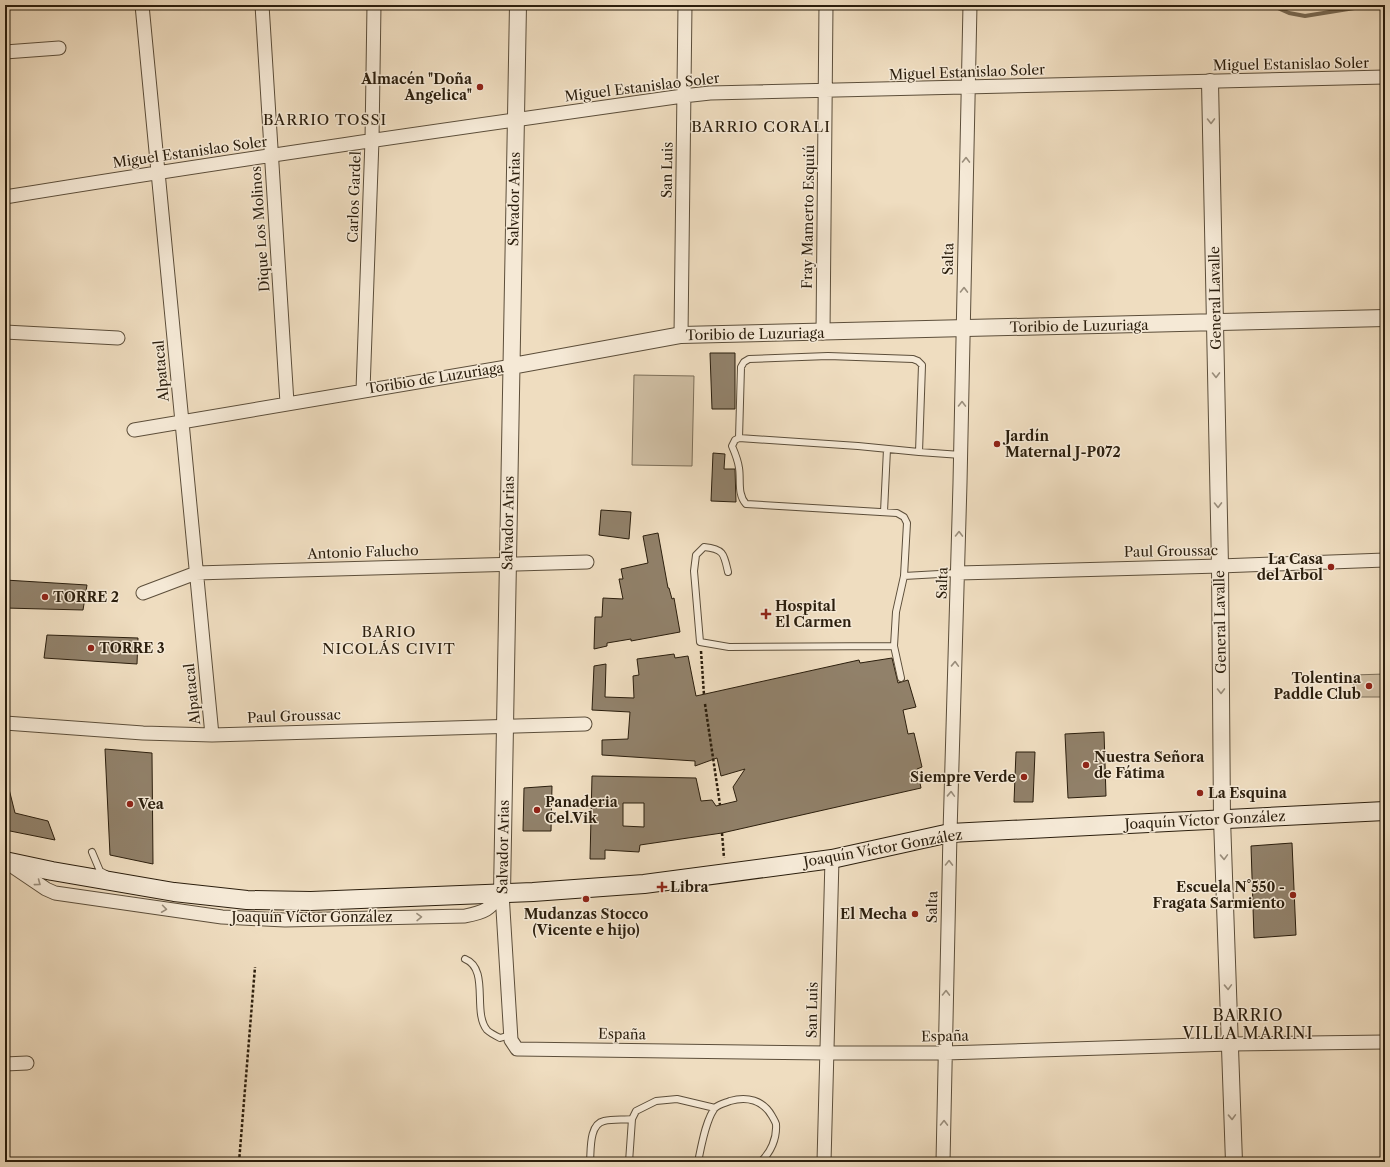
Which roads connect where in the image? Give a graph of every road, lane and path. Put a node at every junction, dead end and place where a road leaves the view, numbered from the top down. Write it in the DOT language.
graph roads {
  1 [pos="142,5"];
  2 [pos="262,5"];
  3 [pos="374,5"];
  4 [pos="518,5"];
  5 [pos="685,5"];
  6 [pos="826,5"];
  7 [pos="970,5"];
  8 [pos="59,48"];
  9 [pos="5,52"];
  10 [pos="1385,77"];
  11 [pos="1210,82"];
  12 [pos="968,88"];
  13 [pos="825,92"];
  14 [pos="684,96"];
  15 [pos="515,119"];
  16 [pos="372,140"];
  17 [pos="271,156"];
  18 [pos="158,172"];
  19 [pos="5,197"];
  20 [pos="1385,318"];
  21 [pos="1215,322"];
  22 [pos="963,328"];
  23 [pos="5,332"];
  24 [pos="823,332"];
  25 [pos="681,335"];
  26 [pos="118,338"];
  27 [pos="512,366"];
  28 [pos="363,390"];
  29 [pos="288,403"];
  30 [pos="181,422"];
  31 [pos="134,430"];
  32 [pos="739,438"];
  33 [pos="887,449"];
  34 [pos="919,452"];
  35 [pos="961,456"];
  36 [pos="884,512"];
  37 [pos="1385,560"];
  38 [pos="587,562"];
  39 [pos="508,564"];
  40 [pos="1220,566"];
  41 [pos="728,572"];
  42 [pos="196,573"];
  43 [pos="958,573"];
  44 [pos="904,576"];
  45 [pos="143,593"];
  46 [pos="700,642"];
  47 [pos="894,646"];
  48 [pos="901,678"];
  49 [pos="704,695"];
  50 [pos="705,704"];
  51 [pos="5,723"];
  52 [pos="585,724"];
  53 [pos="505,726"];
  54 [pos="212,735"];
  55 [pos="720,805"];
  56 [pos="1385,811"];
  57 [pos="1222,818"];
  58 [pos="722,833"];
  59 [pos="950,833"];
  60 [pos="92,852"];
  61 [pos="832,859"];
  62 [pos="5,861"];
  63 [pos="727,874"];
  64 [pos="130,885"];
  65 [pos="502,893"];
  66 [pos="465,959"];
  67 [pos="255,967"];
  68 [pos="511,1038"];
  69 [pos="1385,1042"];
  70 [pos="1230,1044"];
  71 [pos="827,1053"];
  72 [pos="945,1053"];
  73 [pos="27,1063"];
  74 [pos="5,1064"];
  75 [pos="715,1108"];
  76 [pos="632,1119"];
  77 [pos="239,1162"];
  78 [pos="590,1162"];
  79 [pos="629,1162"];
  80 [pos="698,1162"];
  81 [pos="760,1162"];
  82 [pos="824,1162"];
  83 [pos="943,1162"];
  84 [pos="1234,1162"];
  1 -- 18 [label="street, Alpatacal"];
  2 -- 17 [label="street, Dique Los Molinos"];
  3 -- 16 [label="street, Carlos Gardel"];
  4 -- 15 [label="street, Salvador Arias"];
  5 -- 14 [label="street, San Luis"];
  6 -- 13 [label="street, Fray Mamerto Esquiú"];
  7 -- 12 [label="street, Salta"];
  8 -- 9 [label="street"];
  10 -- 11 [label="street, Miguel Estanislao Soler"];
  11 -- 12 [label="street, Miguel Estanislao Soler"];
  11 -- 21 [label="street, General Lavalle, one-way"];
  12 -- 13 [label="street, Miguel Estanislao Soler"];
  22 -- 12 [label="street, Salta, one-way"];
  13 -- 14 [label="street, Miguel Estanislao Soler"];
  13 -- 24 [label="street, Fray Mamerto Esquiú"];
  14 -- 15 [label="street, Miguel Estanislao Soler"];
  14 -- 25 [label="street, San Luis"];
  15 -- 16 [label="street, Miguel Estanislao Soler"];
  15 -- 27 [label="street, Salvador Arias"];
  16 -- 17 [label="street, Miguel Estanislao Soler"];
  16 -- 28 [label="street, Carlos Gardel"];
  17 -- 18 [label="street, Miguel Estanislao Soler"];
  17 -- 29 [label="street, Dique Los Molinos"];
  18 -- 19 [label="street, Miguel Estanislao Soler"];
  18 -- 30 [label="street, Alpatacal"];
  20 -- 21 [label="street, Toribio de Luzuriaga"];
  21 -- 22 [label="street, Toribio de Luzuriaga"];
  21 -- 40 [label="street, General Lavalle, one-way"];
  22 -- 24 [label="street, Toribio de Luzuriaga"];
  35 -- 22 [label="street, Salta, one-way"];
  23 -- 26 [label="street"];
  24 -- 25 [label="street, Toribio de Luzuriaga"];
  25 -- 27 [label="street, Toribio de Luzuriaga"];
  27 -- 28 [label="street, Toribio de Luzuriaga"];
  27 -- 39 [label="street, Salvador Arias"];
  28 -- 29 [label="street, Toribio de Luzuriaga"];
  29 -- 30 [label="street, Toribio de Luzuriaga"];
  30 -- 31 [label="street, Toribio de Luzuriaga"];
  30 -- 42 [label="street, Alpatacal"];
  32 -- 33 [label="lane"];
  32 -- 34 [label="lane"];
  32 -- 36 [label="lane"];
  33 -- 34 [label="lane"];
  33 -- 36 [label="lane"];
  34 -- 35 [label="lane"];
  43 -- 35 [label="street, Salta, one-way"];
  36 -- 44 [label="lane"];
  37 -- 40 [label="street, Paul Groussac"];
  38 -- 39 [label="street, Antonio Falucho"];
  39 -- 42 [label="street, Antonio Falucho"];
  39 -- 53 [label="street, Salvador Arias"];
  40 -- 43 [label="street, Paul Groussac"];
  40 -- 57 [label="street, General Lavalle, one-way"];
  41 -- 46 [label="lane"];
  42 -- 45 [label="street, Antonio Falucho"];
  42 -- 54 [label="street, Alpatacal"];
  43 -- 44 [label="lane"];
  59 -- 43 [label="street, Salta, one-way"];
  44 -- 47 [label="lane"];
  46 -- 47 [label="lane"];
  46 -- 49 [label="path"];
  47 -- 48 [label="lane"];
  50 -- 55 [label="path"];
  51 -- 54 [label="street, Paul Groussac"];
  52 -- 53 [label="street, Paul Groussac"];
  53 -- 54 [label="street, Paul Groussac"];
  53 -- 65 [label="street, Salvador Arias"];
  56 -- 57 [label="main road, Joaquín Víctor González"];
  57 -- 59 [label="main road, Joaquín Víctor González"];
  57 -- 70 [label="street, General Lavalle, one-way"];
  58 -- 63 [label="path"];
  59 -- 61 [label="main road, Joaquín Víctor González"];
  72 -- 59 [label="street, Salta, one-way"];
  60 -- 64 [label="lane"];
  61 -- 63 [label="main road, Joaquín Víctor González"];
  61 -- 71 [label="street, San Luis"];
  62 -- 64 [label="main road, Joaquín Víctor González"];
  62 -- 65 [label="street, Joaquín Víctor González, one-way"];
  63 -- 65 [label="main road, Joaquín Víctor González"];
  64 -- 65 [label="main road, Joaquín Víctor González"];
  65 -- 68 [label="street, Salvador Arias"];
  66 -- 68 [label="lane"];
  67 -- 77 [label="path"];
  68 -- 71 [label="street, España"];
  69 -- 70 [label="street, España"];
  70 -- 72 [label="street, España"];
  70 -- 84 [label="street, General Lavalle, one-way"];
  71 -- 72 [label="street, España"];
  71 -- 82 [label="street, San Luis"];
  83 -- 72 [label="street, Salta, one-way"];
  73 -- 74 [label="street"];
  75 -- 76 [label="lane"];
  75 -- 80 [label="lane"];
  75 -- 81 [label="lane"];
  76 -- 78 [label="lane"];
  76 -- 79 [label="lane"];
}
